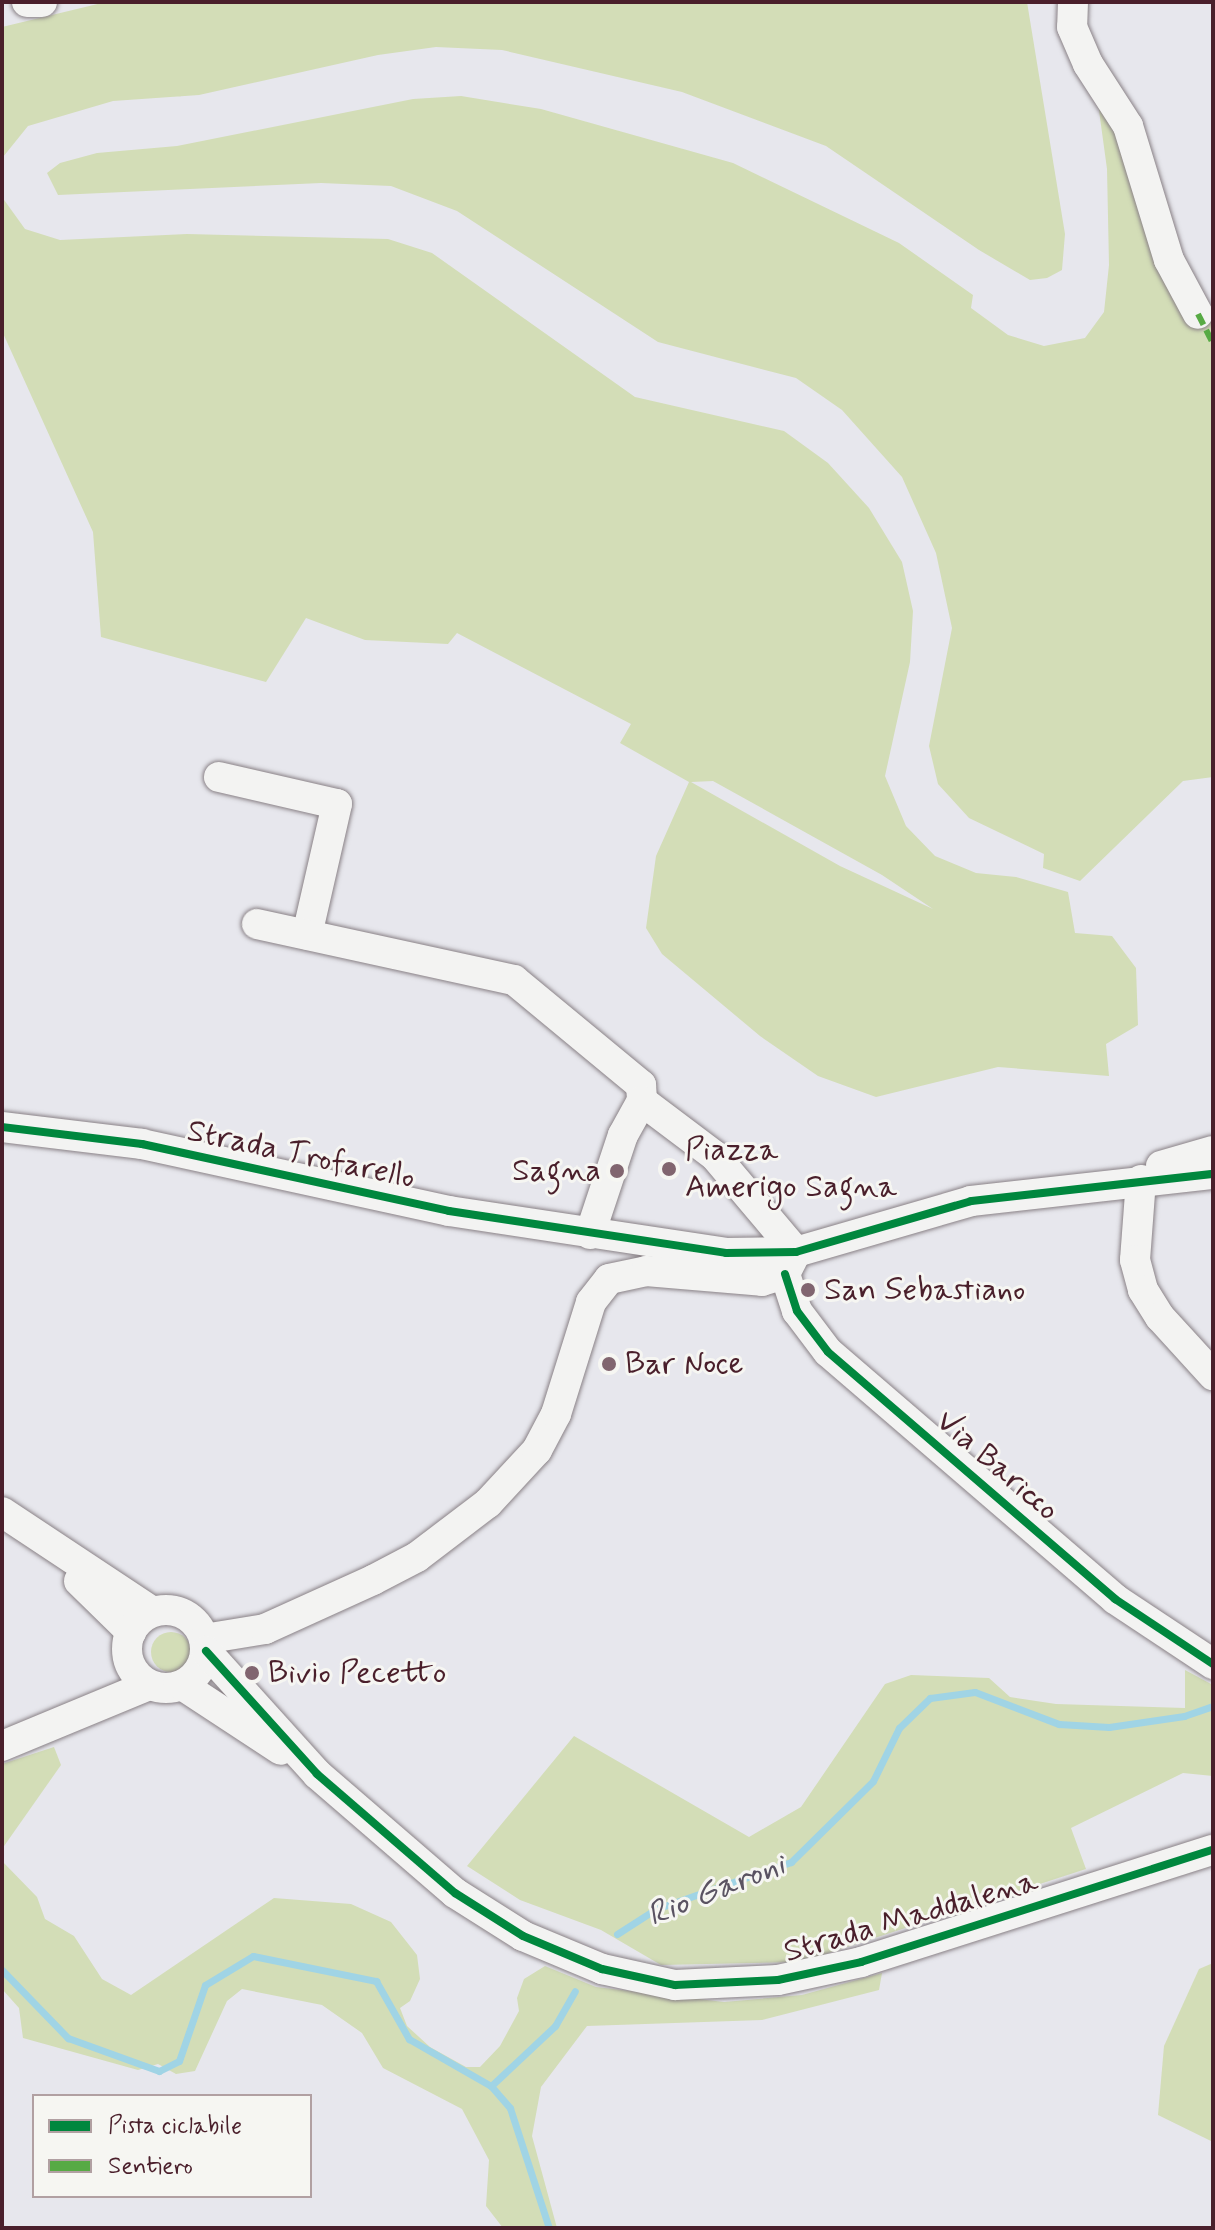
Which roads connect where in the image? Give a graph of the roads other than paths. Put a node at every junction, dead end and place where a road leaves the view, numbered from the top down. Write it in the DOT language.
graph roads {
  1 [pos="27,2"];
  2 [pos="42,2"];
  3 [pos="1073,2"];
  4 [pos="1198,314"];
  5 [pos="219,777"];
  6 [pos="257,924"];
  7 [pos="307,935"];
  8 [pos="642,1101"];
  9 [pos="2,1127"];
  10 [pos="1213,1151"];
  11 [pos="1213,1174"];
  12 [pos="1141,1180"];
  13 [pos="590,1234"];
  14 [pos="791,1263"];
  15 [pos="1213,1375"];
  16 [pos="2,1513"];
  17 [pos="153,1612"];
  18 [pos="205,1645"];
  19 [pos="129,1646"];
  20 [pos="1213,1664"];
  21 [pos="149,1685"];
  22 [pos="182,1685"];
  23 [pos="59,1723"];
  24 [pos="2,1746"];
  25 [pos="317,1774"];
  26 [pos="1213,1850"];
  1 -- 2 [label="street"];
  3 -- 4 [label="street"];
  5 -- 7 [label="street"];
  6 -- 7 [label="street"];
  7 -- 8 [label="street"];
  8 -- 13 [label="street"];
  8 -- 14 [label="street"];
  9 -- 13 [label="street, Strada Trofarello"];
  10 -- 12 [label="street"];
  11 -- 12 [label="street"];
  12 -- 14 [label="street"];
  12 -- 15 [label="street"];
  13 -- 14 [label="street"];
  14 -- 18 [label="street"];
  14 -- 20 [label="street, Via Baricco"];
  16 -- 17 [label="street"];
  16 -- 19 [label="street"];
  17 -- 18 [label="street"];
  17 -- 19 [label="street"];
  18 -- 22 [label="street"];
  18 -- 25 [label="street, Strada Maddalena"];
  19 -- 21 [label="street"];
  19 -- 23 [label="street"];
  21 -- 22 [label="street"];
  21 -- 23 [label="street"];
  22 -- 25 [label="street, Strada Maddalena"];
  23 -- 24 [label="street"];
  25 -- 26 [label="street, Strada Maddalena"];
}
